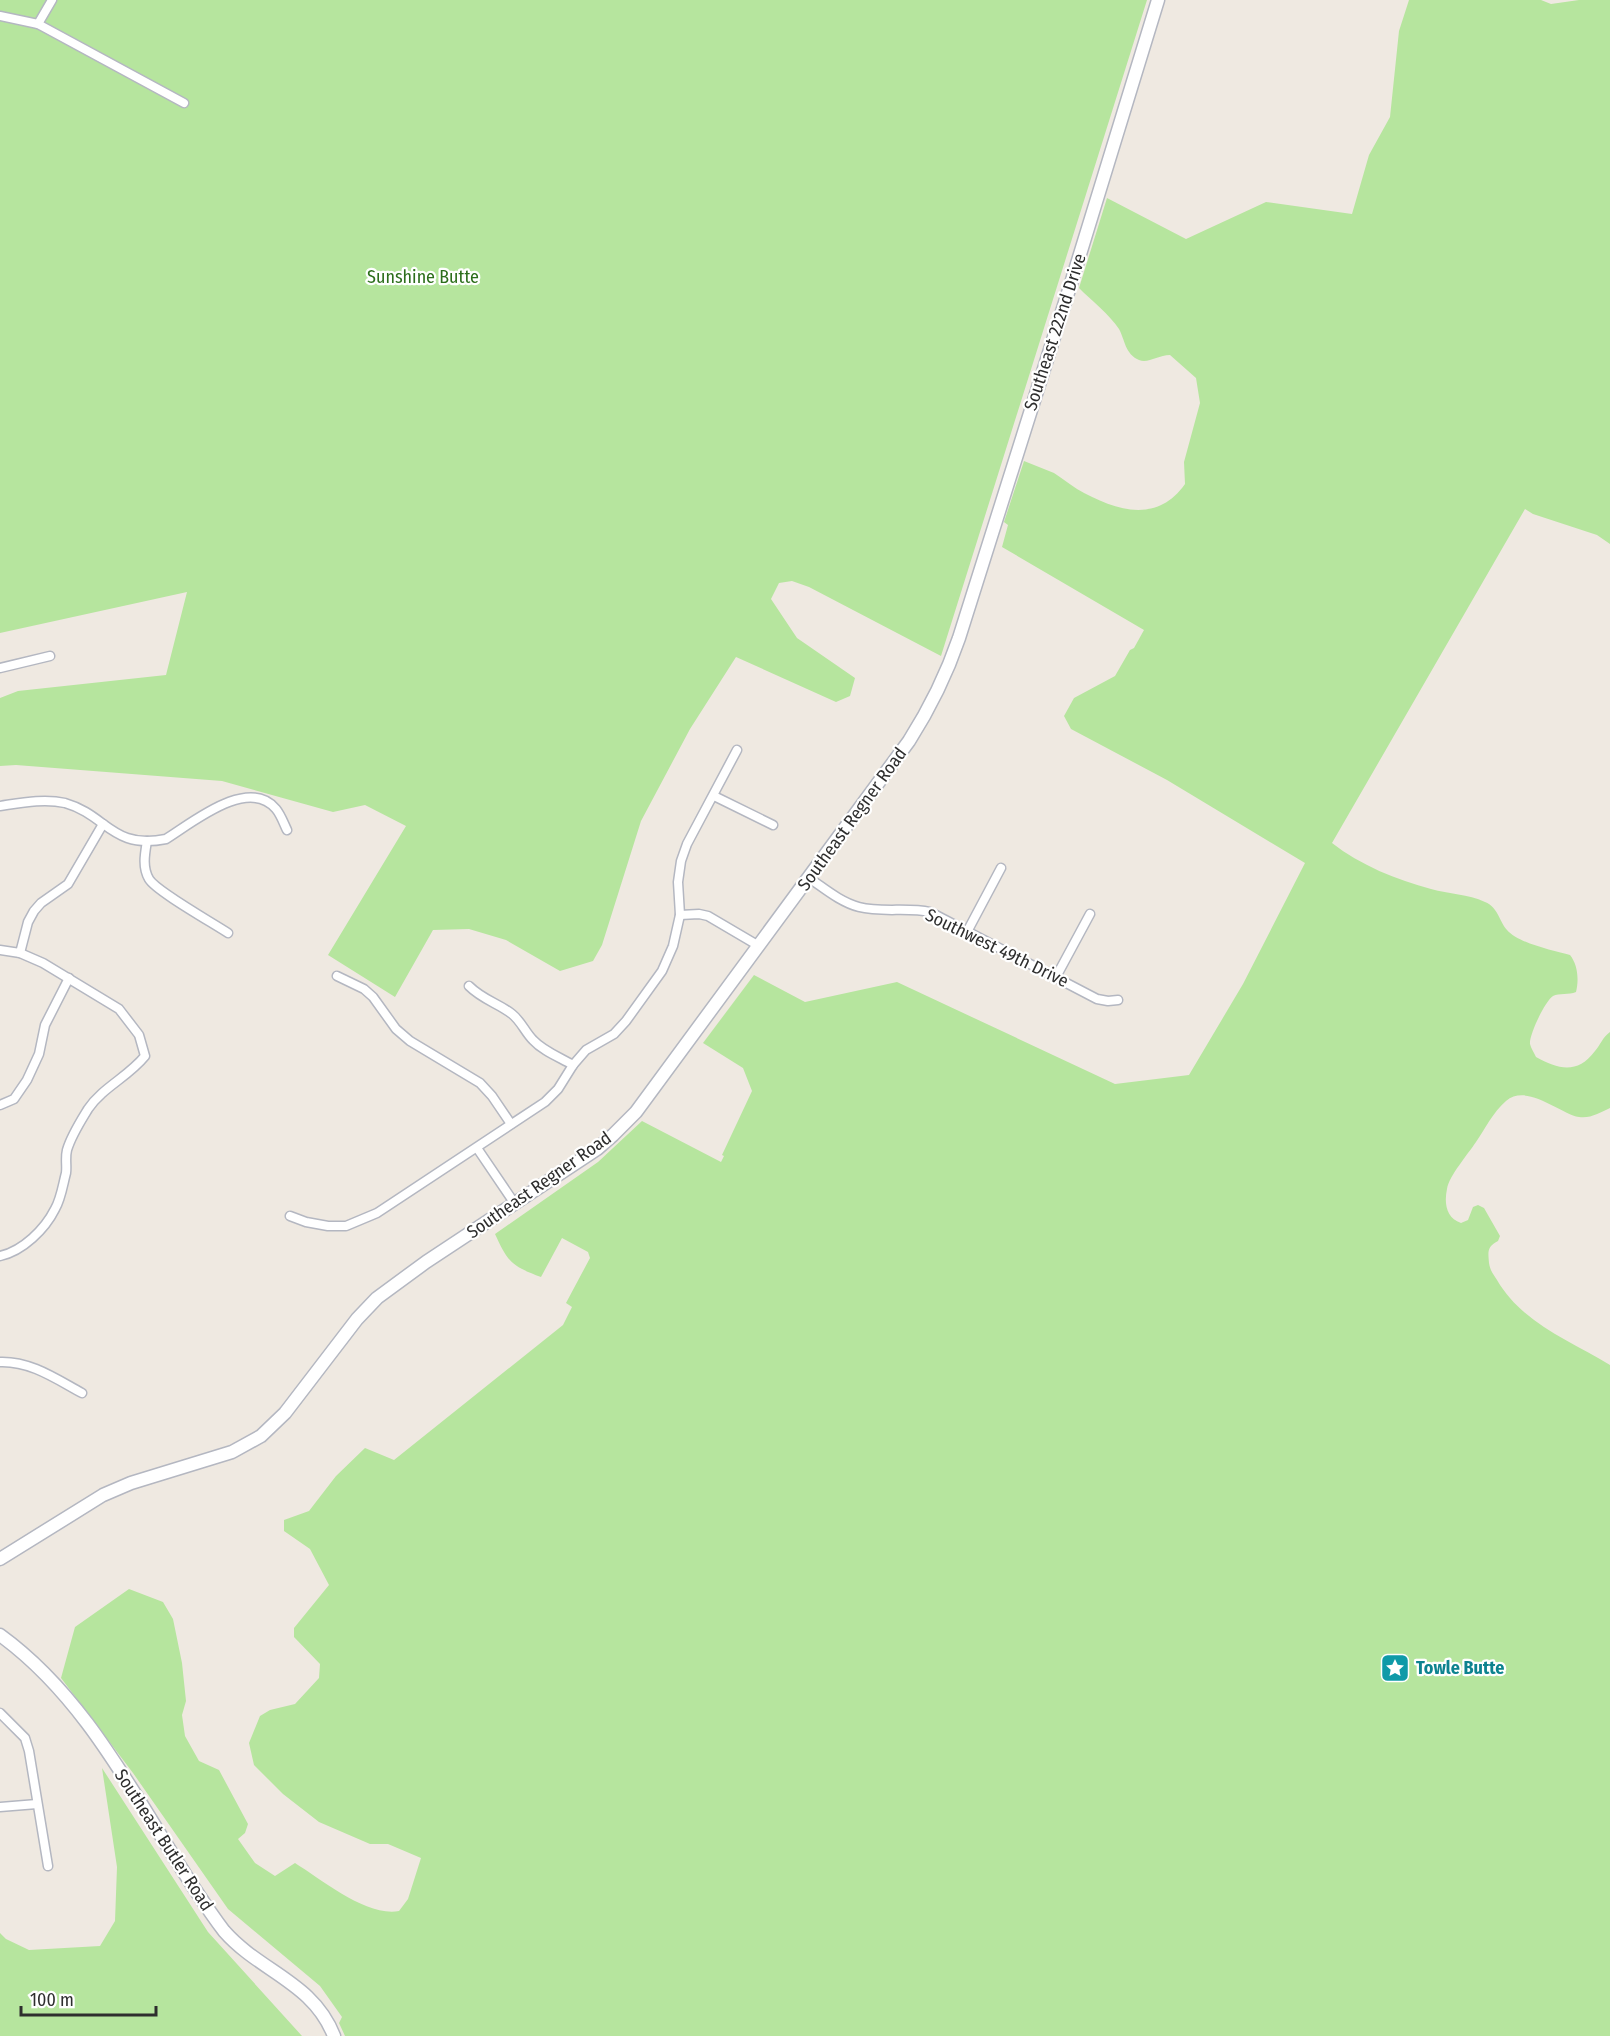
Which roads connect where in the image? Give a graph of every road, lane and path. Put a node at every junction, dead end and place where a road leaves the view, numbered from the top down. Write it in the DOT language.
graph roads {
  1 [pos="52,0"];
  2 [pos="1158,0"];
  3 [pos="0,16"];
  4 [pos="38,24"];
  5 [pos="184,103"];
  6 [pos="50,656"];
  7 [pos="950,664"];
  8 [pos="0,668"];
  9 [pos="737,750"];
  10 [pos="714,796"];
  11 [pos="0,806"];
  12 [pos="103,824"];
  13 [pos="772,825"];
  14 [pos="287,830"];
  15 [pos="147,841"];
  16 [pos="1000,868"];
  17 [pos="809,878"];
  18 [pos="1090,914"];
  19 [pos="680,915"];
  20 [pos="968,930"];
  21 [pos="228,933"];
  22 [pos="759,946"];
  23 [pos="0,950"];
  24 [pos="20,953"];
  25 [pos="337,976"];
  26 [pos="1056,977"];
  27 [pos="69,978"];
  28 [pos="469,986"];
  29 [pos="1118,1000"];
  30 [pos="573,1065"];
  31 [pos="0,1105"];
  32 [pos="511,1124"];
  33 [pos="477,1148"];
  34 [pos="515,1204"];
  35 [pos="291,1216"];
  36 [pos="0,1256"];
  37 [pos="0,1362"];
  38 [pos="82,1393"];
  39 [pos="0,1559"];
  40 [pos="0,1635"];
  41 [pos="0,1713"];
  42 [pos="37,1804"];
  43 [pos="0,1807"];
  44 [pos="48,1866"];
  45 [pos="334,2036"];
  1 -- 4 [label="street"];
  2 -- 7 [label="main road, Southeast 222nd Drive"];
  3 -- 4 [label="street"];
  4 -- 5 [label="street"];
  6 -- 8 [label="street"];
  7 -- 17 [label="main road, Southeast Regner Road"];
  9 -- 10 [label="street"];
  10 -- 13 [label="street"];
  10 -- 19 [label="street"];
  11 -- 12 [label="street"];
  12 -- 15 [label="street"];
  12 -- 24 [label="street"];
  14 -- 15 [label="street"];
  15 -- 21 [label="street"];
  16 -- 20 [label="street"];
  17 -- 20 [label="street, Southwest 49th Drive"];
  17 -- 22 [label="main road, Southeast Regner Road"];
  18 -- 26 [label="street"];
  19 -- 22 [label="street"];
  19 -- 30 [label="street"];
  20 -- 26 [label="street, Southwest 49th Drive"];
  22 -- 34 [label="main road, Southeast Regner Road"];
  23 -- 24 [label="street"];
  24 -- 27 [label="street"];
  25 -- 32 [label="street"];
  26 -- 29 [label="street, Southwest 49th Drive"];
  27 -- 31 [label="street"];
  27 -- 36 [label="street"];
  28 -- 30 [label="street"];
  30 -- 32 [label="street"];
  32 -- 33 [label="street"];
  33 -- 34 [label="street"];
  33 -- 35 [label="street"];
  34 -- 39 [label="main road, Southeast Regner Road"];
  37 -- 38 [label="street"];
  40 -- 45 [label="main road, Southeast Butler Road"];
  41 -- 42 [label="street"];
  42 -- 43 [label="street"];
  42 -- 44 [label="street"];
}
